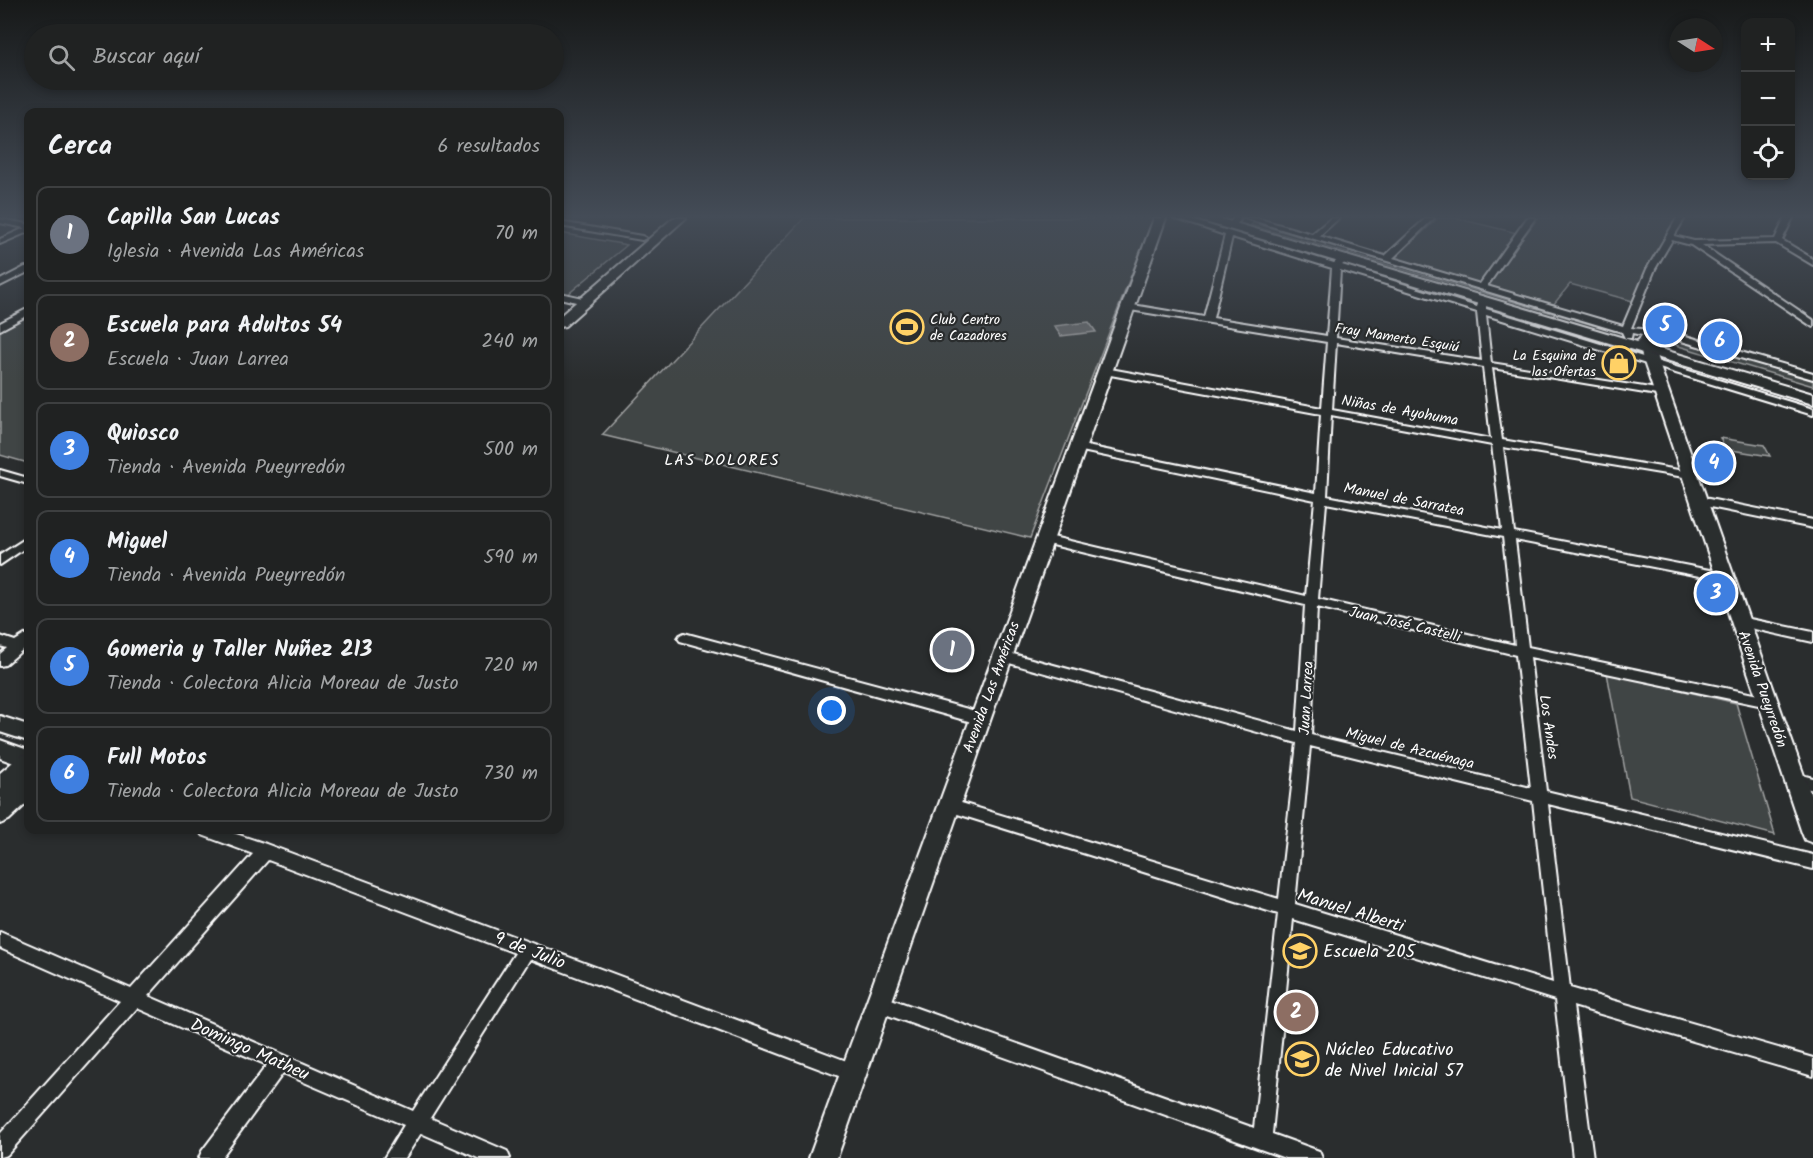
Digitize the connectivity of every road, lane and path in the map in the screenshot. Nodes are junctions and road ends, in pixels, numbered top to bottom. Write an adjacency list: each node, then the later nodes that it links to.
1 (22, 272): 13 (street)
2 (603, 272): 14 (main road)
3 (608, 272): 14 (main road)
4 (1141, 272): 16 (main road, Avenida Las Américas)
5 (1221, 272): 21 (street)
6 (1339, 272): 25 (street, Juan Larrea)
7 (1379, 272): 15 (main road)
8 (1407, 272): 24 (main road)
9 (1420, 272): 15 (street)
10 (1498, 272): 15 (street)
11 (1650, 272): 24 (street)
12 (1737, 272): 22 (street)
13 (0, 283)
14 (572, 299): 19 (main road)
15 (1482, 299): 24 (main road); 26 (street); 27 (street, Los Andes)
16 (1128, 307): 21 (street, Fray Mamerto Esquiú); 28 (main road, Avenida Las Américas)
17 (0, 314): 20 (street)
18 (24, 314): 20 (street)
19 (564, 315)
20 (18, 318): 23 (street)
21 (1208, 320): 25 (street, Fray Mamerto Esquiú)
22 (1813, 324)
23 (0, 327)
24 (1627, 336): 26 (main road)
25 (1330, 341): 27 (street, Fray Mamerto Esquiú); 33 (street, Juan Larrea)
26 (1648, 346): 29 (street); 30 (main road); 31 (main road, Avenida Pueyrredón); 32 (main road); 34 (street)
27 (1487, 365): 31 (street, Fray Mamerto Esquiú); 35 (street, Los Andes)
28 (1105, 371): 33 (street, Niñas de Ayohuma); 36 (main road, Avenida Las Américas)
29 (1813, 376)
30 (1813, 389)
31 (1663, 393): 38 (main road, Avenida Pueyrredón)
32 (1813, 399)
33 (1326, 412): 35 (street, Niñas de Ayohuma); 40 (street, Juan Larrea)
34 (1813, 412)
35 (1498, 443): 38 (street, Niñas de Ayohuma); 43 (street, Los Andes)
36 (1077, 447): 40 (street, Manuel de Sarratea); 44 (main road, Avenida Las Américas)
37 (0, 473): 39 (street)
38 (1690, 476): 41 (main road, Avenida Pueyrredón)
39 (24, 480)
40 (1321, 498): 43 (street, Manuel de Sarratea); 48 (street, Juan Larrea)
41 (1699, 501): 42 (street); 47 (main road, Avenida Pueyrredón)
42 (1813, 524)
43 (1508, 534): 47 (street, Manuel de Sarratea); 55 (street, Los Andes)
44 (1044, 539): 48 (street, Juan José Castelli); 56 (main road, Avenida Las Américas)
45 (24, 544): 46 (street)
46 (0, 561)
47 (1725, 577): 49 (main road, Avenida Pueyrredón)
48 (1311, 603): 55 (street, Juan José Castelli); 62 (street, Juan Larrea)
49 (1740, 622): 50 (street); 58 (main road, Avenida Pueyrredón)
50 (1813, 637)
51 (684, 638): 59 (street)
52 (24, 641): 54 (street)
53 (0, 642): 54 (street)
54 (17, 647): 57 (street)
55 (1522, 651): 58 (street, Juan José Castelli); 70 (street, Los Andes)
56 (1002, 656): 59 (main road, Avenida Las Américas); 62 (street, Miguel de Azcuénaga)
57 (0, 661)
58 (1768, 702): 66 (main road, Avenida Pueyrredón)
59 (980, 718): 71 (main road, Avenida Las Américas)
60 (0, 724): 61 (main road)
61 (24, 732)
62 (1304, 739): 70 (street, Miguel de Azcuénaga); 77 (street, Juan Larrea)
63 (0, 749): 64 (main road)
64 (24, 758)
65 (24, 767): 68 (main road)
66 (1794, 779): 67 (street); 73 (main road, Avenida Pueyrredón)
67 (1813, 784)
68 (0, 788)
69 (24, 792): 72 (main road)
70 (1542, 797): 76 (street, Miguel de Azcuénaga); 80 (street, Los Andes)
71 (948, 805): 77 (street, Manuel Alberti); 82 (main road, Avenida Las Américas)
72 (0, 813)
73 (1813, 833)
74 (218, 834): 75 (street, 9 de Julio)
75 (266, 851): 79 (street, 9 de Julio); 81 (street)
76 (1813, 862)
77 (1286, 910): 80 (street, Manuel Alberti); 87 (street, Juan Larrea)
78 (0, 940): 81 (street, Domingo Matheu)
79 (527, 949): 85 (street, 9 de Julio); 86 (street)
80 (1562, 994): 84 (street, Manuel Alberti); 94 (street, Los Andes)
81 (134, 998): 83 (street, Domingo Matheu); 88 (street)
82 (877, 1003): 85 (main road, Avenida Las Américas); 87 (street)
83 (280, 1062): 86 (street, Domingo Matheu); 89 (street)
84 (1813, 1067)
85 (852, 1072): 92 (main road, Avenida Las Américas)
86 (417, 1122): 90 (street); 91 (street, Domingo Matheu)
87 (1262, 1140): 93 (street)
88 (0, 1148)
89 (208, 1158)
90 (394, 1158)
91 (500, 1158)
92 (823, 1158)
93 (1312, 1158)
94 (1583, 1158)

